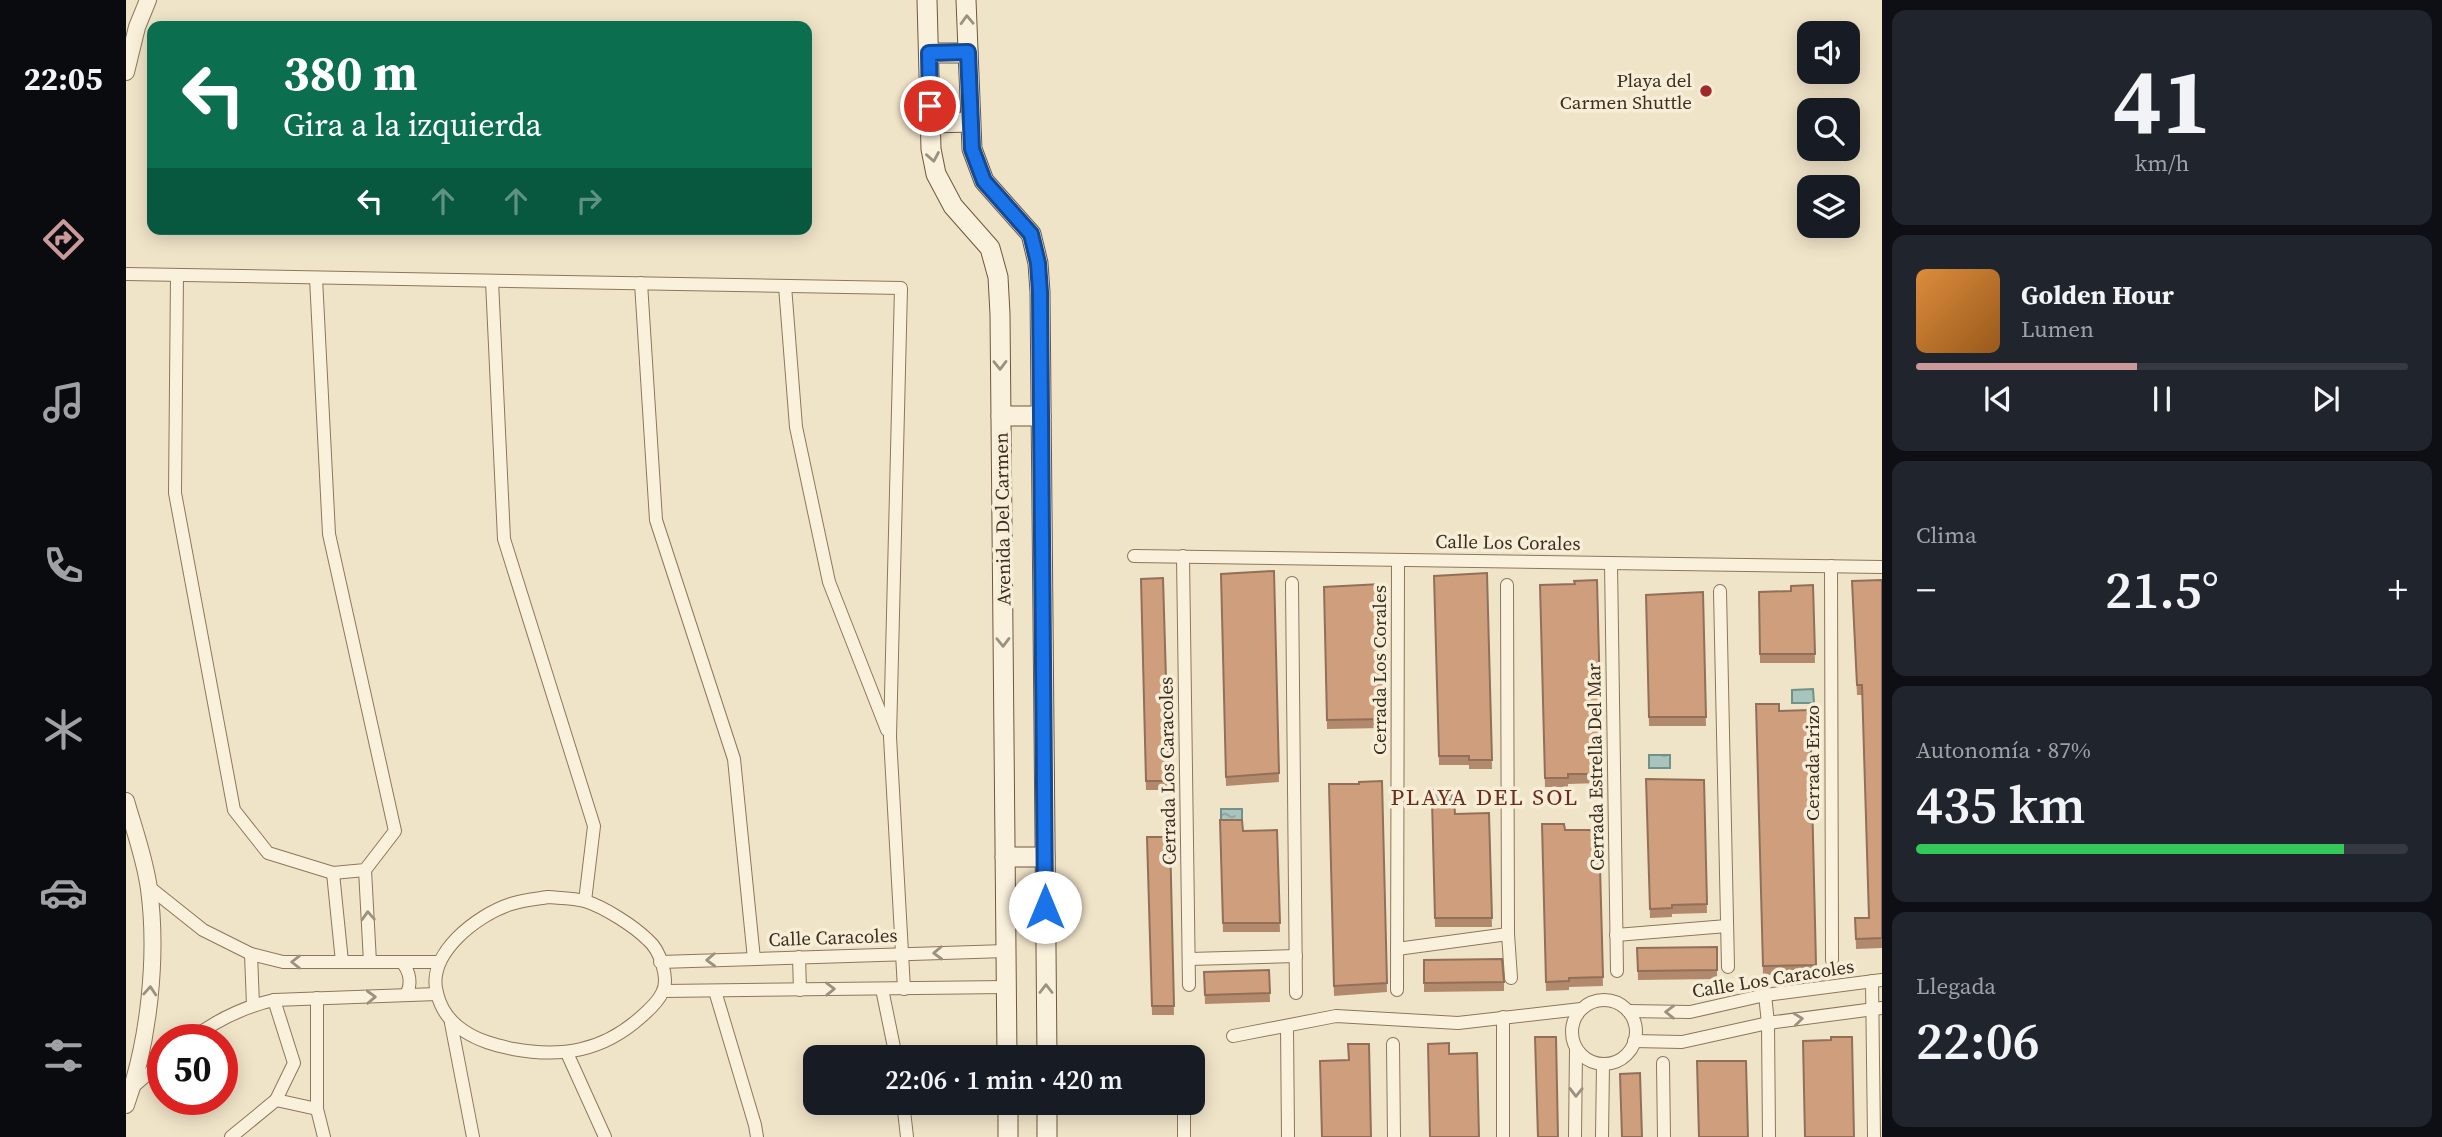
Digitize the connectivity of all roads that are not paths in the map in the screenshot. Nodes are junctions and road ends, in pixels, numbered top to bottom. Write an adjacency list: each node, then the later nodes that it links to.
1 (148, 0): 6 (street)
2 (927, 0): 5 (main road, Avenida Del Carmen)
3 (966, 0): 4 (main road, Avenida Del Carmen, one-way to 3)
4 (968, 52): 5 (main road); 7 (main road, Avenida Del Carmen)
5 (929, 53): 8 (main road, Avenida Del Carmen)
6 (126, 72)
7 (971, 122): 8 (main road); 16 (main road, Avenida Del Carmen)
8 (931, 123): 15 (main road, Avenida Del Carmen, one-way to 15)
9 (126, 274): 10 (street)
10 (177, 275): 11 (street); 31 (street)
11 (316, 278): 12 (street); 30 (street)
12 (492, 281): 13 (street); 33 (street)
13 (641, 283): 14 (street); 43 (street)
14 (785, 286): 26 (street); 26 (street)
15 (1001, 416): 16 (main road); 28 (main road, Avenida Del Carmen, one-way to 28)
16 (1041, 416): 29 (main road, Avenida Del Carmen)
17 (1134, 556): 18 (street, Calle Los Corales)
18 (1183, 556): 19 (street, Calle Los Corales); 44 (street, Cerrada Los Caracoles)
19 (1398, 560): 20 (street, Calle Los Corales); 37 (street, Cerrada Los Corales)
20 (1611, 563): 21 (street, Calle Los Corales); 36 (street, Cerrada Estrella Del Mar)
21 (1831, 566): 22 (street, Calle Los Corales); 45 (street, Cerrada Erizo)
22 (1882, 567)
23 (1292, 583): 41 (street)
24 (1507, 585): 35 (street)
25 (1720, 591): 34 (street)
26 (890, 737): 40 (street)
27 (126, 801): 32 (street)
28 (1005, 857): 29 (main road); 38 (main road, Avenida Del Carmen)
29 (1045, 857): 83 (main road, Avenida Del Carmen, one-way to 29)
30 (365, 870): 31 (street); 47 (street, one-way to 30)
31 (333, 873): 46 (street)
32 (149, 887): 39 (street); 91 (street, one-way to 32)
33 (585, 901): 49 (street); 50 (street)
34 (1727, 926): 36 (street); 51 (street)
35 (1508, 934): 37 (street); 53 (street)
36 (1616, 935): 52 (street, Cerrada Estrella Del Mar)
37 (1397, 949): 60 (street, Cerrada Los Corales)
38 (1006, 951): 40 (street, Calle Caracoles, one-way to 40); 56 (main road, Avenida Del Carmen)
39 (251, 954): 46 (street, one-way to 39); 69 (street)
40 (904, 954): 42 (street, Calle Caracoles); 58 (street)
41 (1296, 956): 44 (street); 63 (street)
42 (799, 957): 43 (street, Calle Caracoles); 59 (street)
43 (754, 959): 50 (street, Calle Caracoles, one-way to 50)
44 (1189, 959): 55 (street, Cerrada Los Caracoles)
45 (1832, 960)
46 (342, 962): 47 (street)
47 (370, 962): 48 (street)
48 (402, 962): 49 (street); 65 (street)
49 (438, 962): 64 (street)
50 (660, 962): 61 (street)
51 (1728, 967)
52 (1617, 971)
53 (1511, 978)
54 (1877, 981): 66 (street, Calle Los Caracoles); 70 (street)
55 (1189, 985)
56 (1006, 987): 58 (street); 82 (main road, Avenida Del Carmen)
57 (882, 989): 58 (street); 59 (street, one-way to 57); 81 (street)
58 (904, 989)
59 (800, 990): 62 (street)
60 (1397, 990)
61 (664, 991): 62 (street); 85 (street)
62 (715, 991): 103 (street)
63 (1296, 993)
64 (437, 994): 65 (street); 74 (street)
65 (406, 995): 67 (street, one-way to 65)
66 (1765, 995): 72 (street, Calle Los Caracoles, one-way to 72); 75 (street)
67 (317, 998): 68 (street); 87 (street)
68 (274, 1000): 69 (street); 86 (street)
69 (253, 1004): 76 (street)
70 (1877, 1008): 75 (street, one-way to 70); 115 (street)
71 (1581, 1009): 72 (street); 73 (street); 84 (street)
72 (1628, 1011): 79 (street)
73 (1503, 1017): 77 (street); 110 (street)
74 (451, 1023): 85 (street); 101 (street)
75 (1768, 1023): 79 (street); 114 (street)
76 (213, 1024)
77 (1287, 1026): 78 (street); 108 (street)
78 (1233, 1036)
79 (1634, 1041): 89 (street)
80 (1392, 1044): 109 (street)
81 (894, 1045)
82 (1007, 1045)
83 (1047, 1045)
84 (1576, 1048): 89 (street); 111 (street, one-way to 111)
85 (567, 1053): 102 (street)
86 (294, 1063): 87 (street); 92 (street)
87 (317, 1063): 94 (street)
88 (1664, 1063): 113 (street)
89 (1603, 1064): 112 (street)
90 (147, 1075): 91 (street)
91 (133, 1087): 93 (street)
92 (276, 1100): 94 (street); 99 (street)
93 (126, 1105)
94 (317, 1109): 100 (street)
95 (904, 1115): 104 (street)
96 (1008, 1115): 105 (main road)
97 (1047, 1115): 106 (main road)
98 (1184, 1115): 107 (street)
99 (230, 1137)
100 (324, 1137)
101 (473, 1137)
102 (605, 1137)
103 (757, 1137)
104 (906, 1137)
105 (1008, 1137)
106 (1047, 1137)
107 (1184, 1137)
108 (1288, 1137)
109 (1394, 1137)
110 (1503, 1137)
111 (1576, 1137)
112 (1602, 1137)
113 (1664, 1137)
114 (1769, 1137)
115 (1874, 1137)

